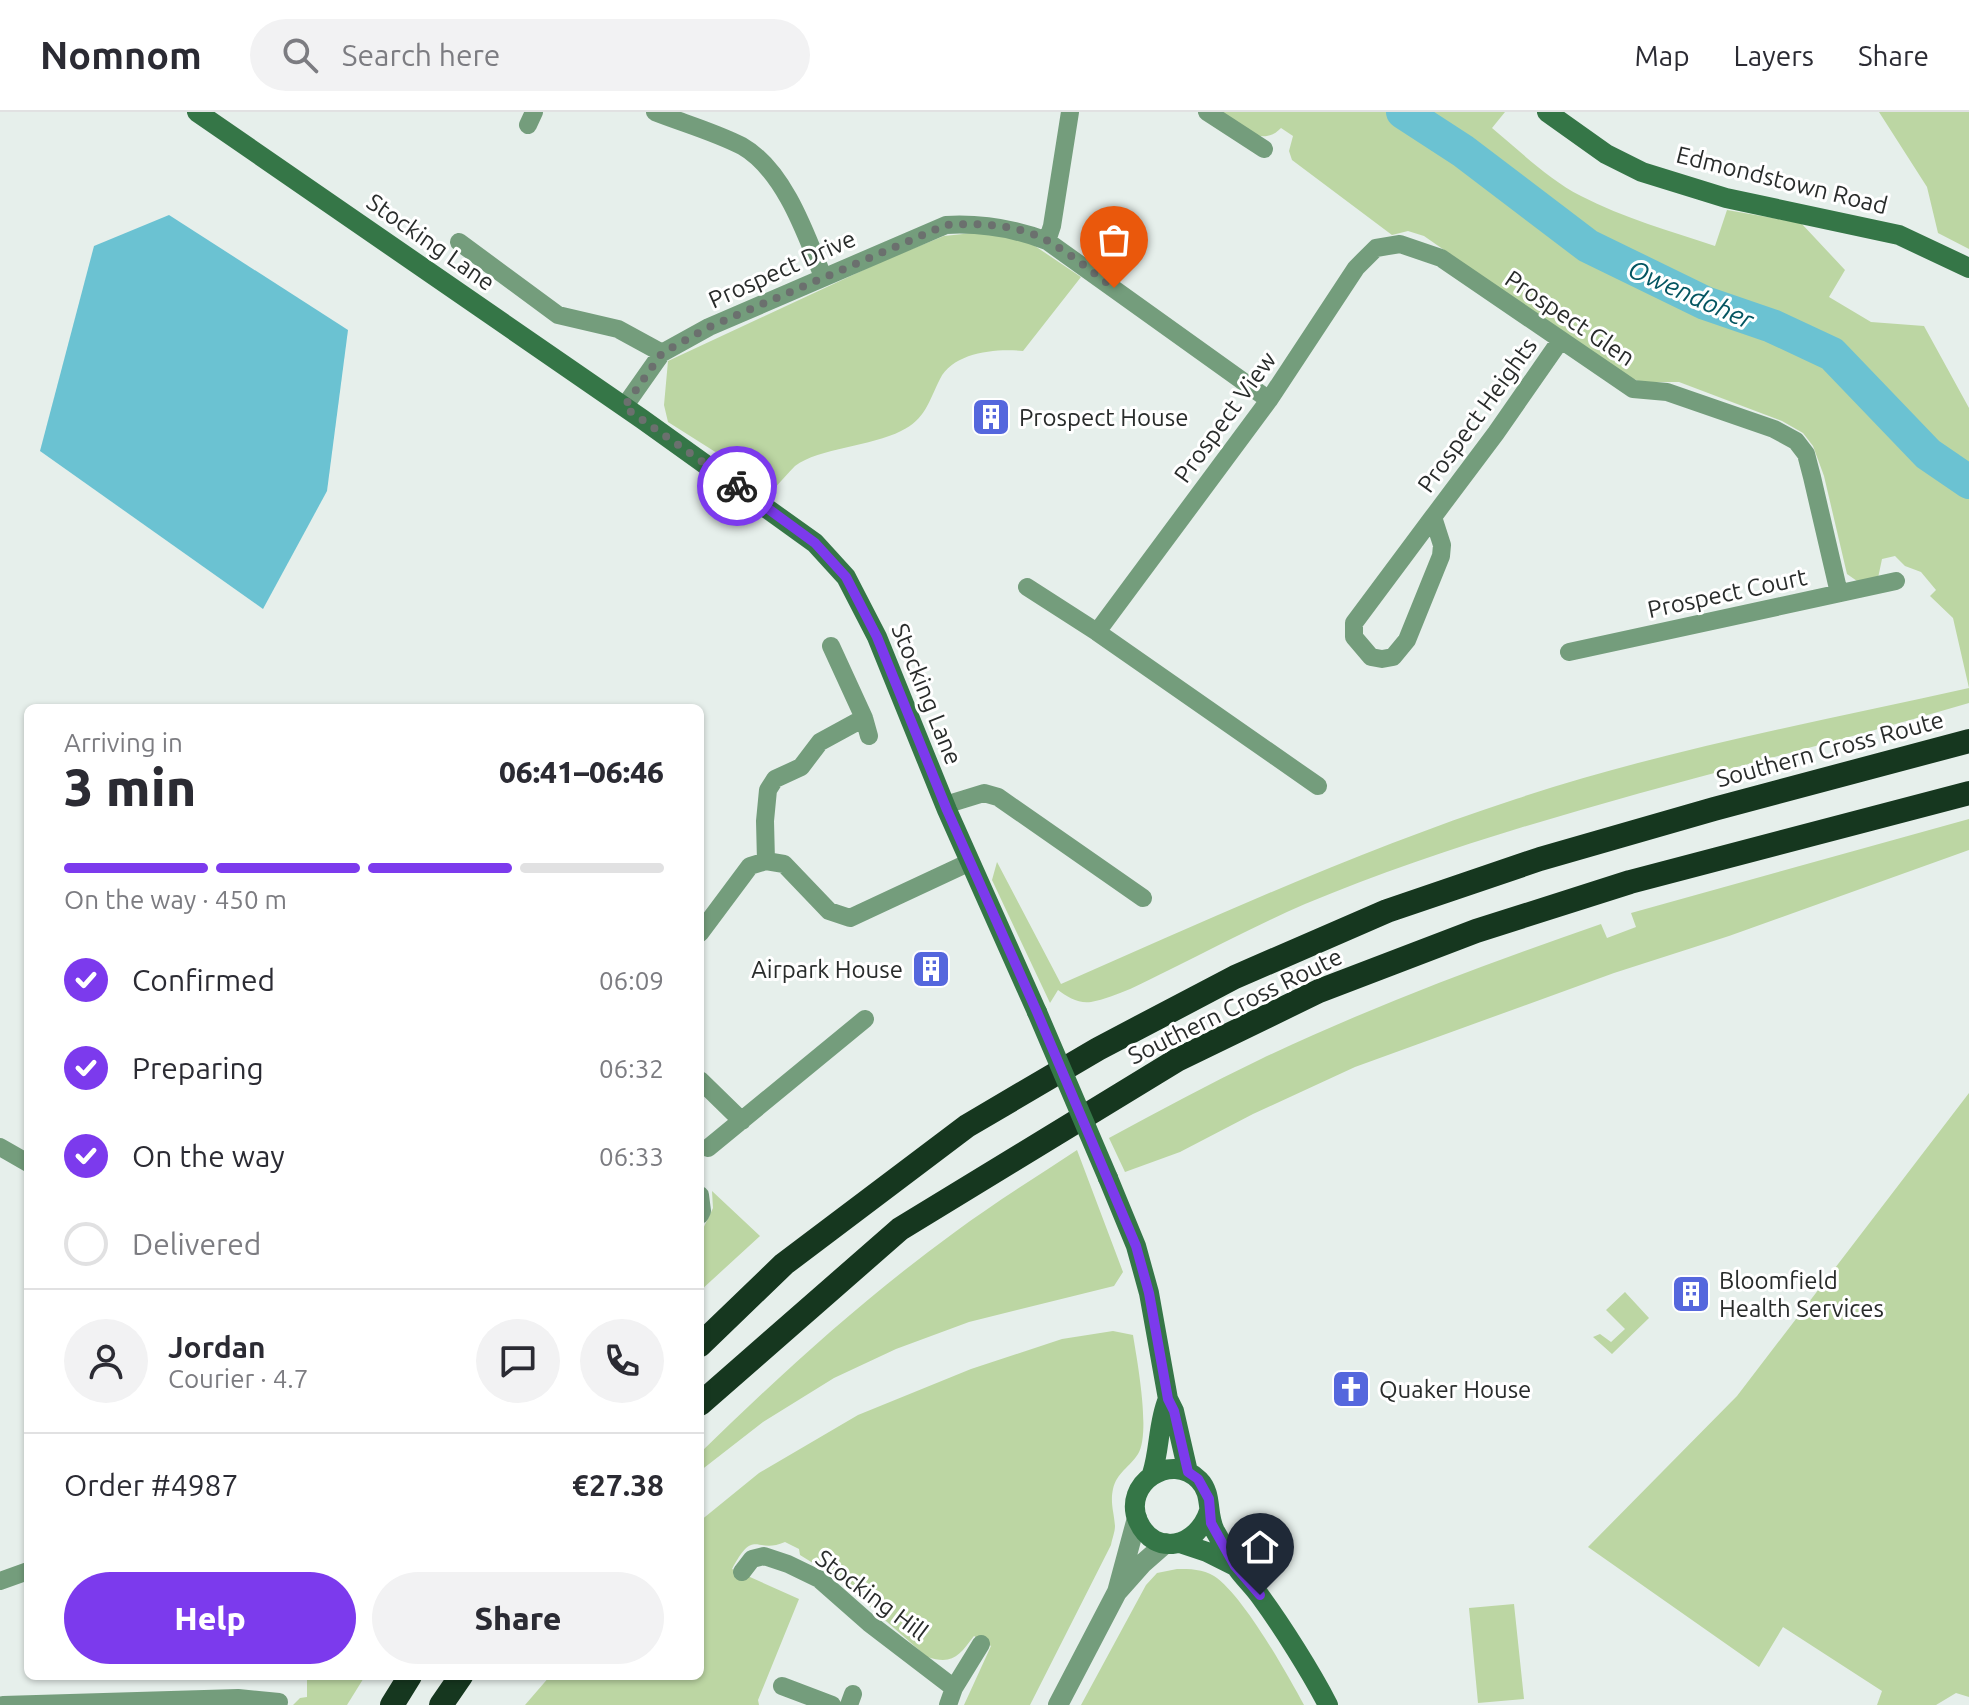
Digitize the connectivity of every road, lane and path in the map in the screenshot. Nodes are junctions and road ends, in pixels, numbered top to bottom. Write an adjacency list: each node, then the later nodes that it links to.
1 (197, 112): 15 (main road, Stocking Lane)
2 (655, 112): 11 (street)
3 (1070, 112): 7 (street)
4 (1207, 112): 6 (street)
5 (1547, 112): 10 (main road, Edmondstown Road)
6 (1264, 149)
7 (1047, 241): 11 (street, Prospect Drive); 14 (street, Prospect Drive)
8 (459, 242): 13 (street)
9 (1400, 244): 12 (street, Prospect Glen); 14 (street, Prospect View)
10 (1969, 268)
11 (823, 277): 13 (street, Prospect Drive)
12 (1560, 341): 16 (street, Prospect Heights); 19 (street, Prospect Glen)
13 (662, 353): 15 (street, Prospect Drive)
14 (1269, 400): 20 (street, Prospect View)
15 (624, 407): 28 (main road, Stocking Lane)
16 (1433, 517): 16 (street, Prospect Heights)
17 (1896, 581): 19 (street, Prospect Court)
18 (1027, 587): 20 (street)
19 (1839, 593): 22 (street, Prospect Court)
20 (1097, 632): 26 (street)
21 (831, 646): 23 (street)
22 (1569, 652)
23 (864, 718): 24 (street); 29 (street)
24 (869, 736)
25 (1969, 741): 39 (highway, Southern Cross Route)
26 (1318, 786)
27 (1969, 793): 41 (highway, Southern Cross Route)
28 (945, 805): 30 (main road, Stocking Lane); 31 (street)
29 (766, 861): 30 (street); 32 (street)
30 (970, 862): 40 (main road, Stocking Lane, bridge)
31 (1143, 898)
32 (704, 928)
33 (865, 1019): 35 (street)
34 (704, 1084): 35 (street)
35 (742, 1121): 37 (street)
36 (0, 1147): 38 (street)
37 (708, 1148)
38 (24, 1161)
39 (704, 1341)
40 (1168, 1399): 42 (main road, Stocking Lane); 43 (main road, Stocking Lane)
41 (704, 1400)
42 (1188, 1472): 43 (main road); 44 (main road, Stocking Lane)
43 (1152, 1474): 45 (main road, Stocking Lane)
44 (1209, 1511): 46 (main road); 47 (main road, Stocking Lane)
45 (1137, 1518): 46 (main road, Stocking Lane); 51 (street)
46 (1173, 1543): 47 (main road, Stocking Lane); 51 (street)
47 (1235, 1566): 65 (main road, Stocking Lane)
48 (24, 1572): 50 (street)
49 (742, 1572): 56 (street, Stocking Hill)
50 (0, 1581)
51 (1117, 1592): 64 (street)
52 (981, 1644): 56 (street)
53 (408, 1680): 61 (highway)
54 (458, 1680): 62 (highway)
55 (782, 1686): 57 (street)
56 (951, 1697)
57 (800, 1699): 63 (street)
58 (200, 1702): 59 (street); 60 (street)
59 (279, 1702)
60 (3, 1705)
61 (392, 1705)
62 (441, 1705)
63 (832, 1705)
64 (1058, 1705)
65 (1328, 1705)

